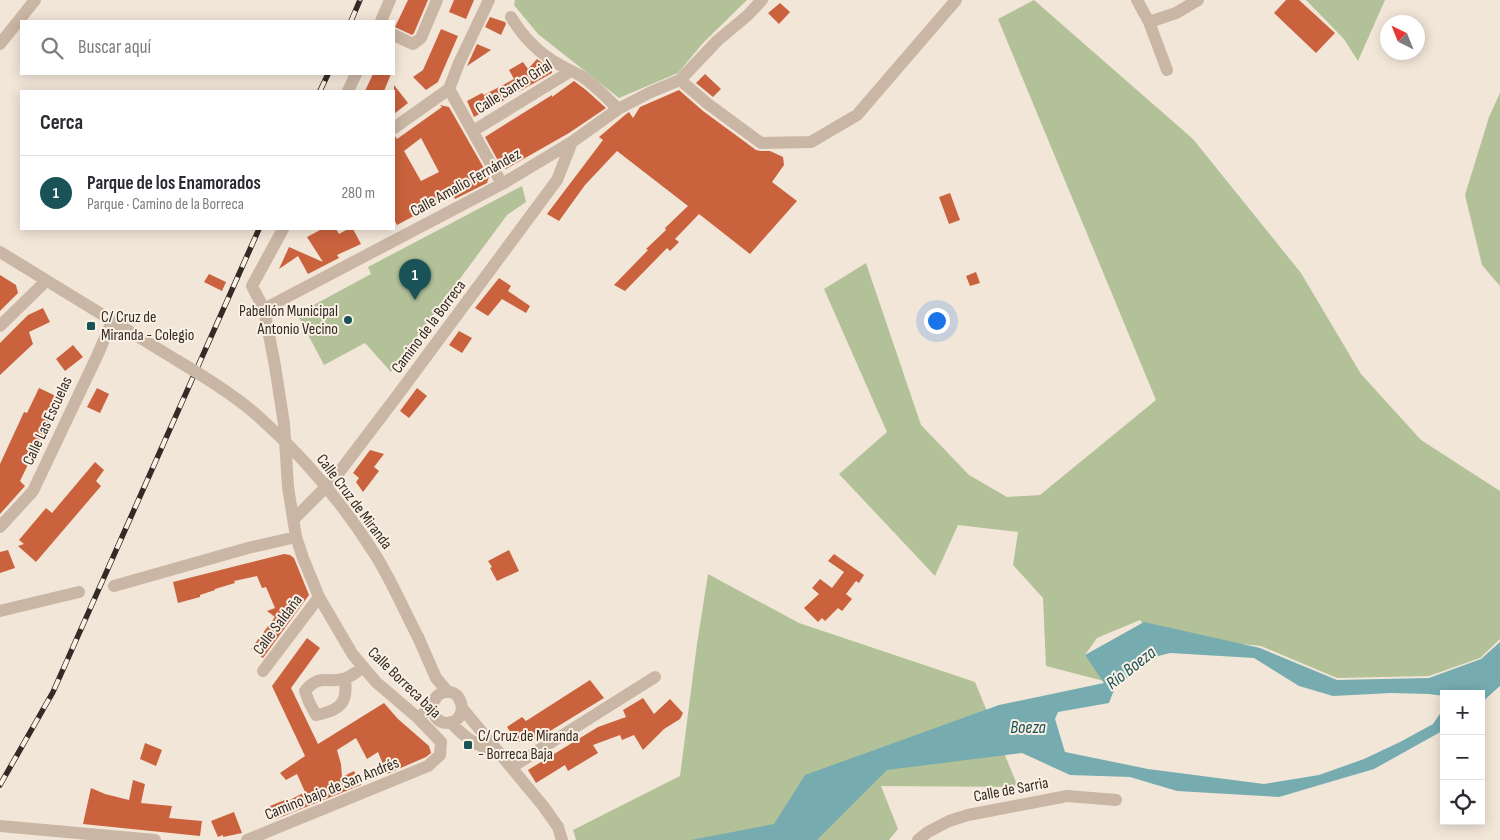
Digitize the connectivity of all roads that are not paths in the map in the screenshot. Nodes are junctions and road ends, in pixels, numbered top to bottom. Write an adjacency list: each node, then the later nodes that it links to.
1 (36, 0): 13 (street)
2 (390, 0): 10 (street)
3 (437, 0): 12 (street)
4 (489, 0): 18 (street)
5 (762, 0): 17 (street)
6 (956, 0): 17 (street)
7 (1138, 0): 11 (street)
8 (1198, 0): 11 (street)
9 (511, 17): 15 (street)
10 (381, 20)
11 (1149, 22): 14 (street)
12 (395, 35)
13 (0, 44)
14 (1167, 70)
15 (571, 71): 20 (street, Calle Santo Grial); 22 (street, Calle Santo Grial)
16 (356, 75): 19 (street)
17 (680, 80): 20 (street, Calle Amalio Fernández)
18 (449, 89): 21 (street); 22 (street)
19 (348, 90)
20 (618, 109): 23 (street, Calle Amalio Fernández)
21 (395, 127)
22 (474, 131): 24 (street)
23 (572, 142): 24 (street, Calle Amalio Fernández); 31 (street, Camino de la Borreca)
24 (502, 184): 28 (street, Calle Amalio Fernández)
25 (282, 230): 28 (street, Calle Borreca baja)
26 (0, 252): 27 (street, Calle Cruz de Miranda)
27 (46, 281): 29 (street, Calle Cruz de Miranda); 30 (street)
28 (264, 310): 31 (street, Calle Borreca baja)
29 (112, 321): 32 (street, Calle Las Escuelas); 42 (street, Calle Cruz de Miranda, bridge)
30 (0, 326)
31 (294, 519): 33 (street, Calle Borreca baja)
32 (0, 527)
33 (296, 537): 34 (street); 36 (street, Calle Borreca baja)
34 (114, 586)
35 (79, 592): 37 (street)
36 (319, 598): 38 (street, Calle Borreca baja); 39 (street, Calle Saldaña)
37 (0, 611)
38 (364, 667): 41 (street); 46 (street, Calle Borreca baja)
39 (263, 671)
40 (655, 677): 52 (street)
41 (346, 678)
42 (436, 678): 43 (street, Calle Cruz de Miranda); 44 (street, Calle Cruz de Miranda)
43 (448, 692): 44 (street); 45 (street)
44 (434, 701): 46 (street); 47 (street)
45 (462, 708): 47 (street); 49 (street)
46 (418, 718): 48 (street, Calle Borreca baja)
47 (451, 722): 48 (street); 49 (street); 50 (street)
48 (435, 736): 51 (street, Calle Borreca baja)
49 (490, 742): 50 (street)
50 (501, 754): 52 (street)
51 (428, 766): 56 (street, Camino bajo de San Andrés)
52 (512, 767): 57 (street)
53 (1116, 800): 58 (street, Calle de Sarria)
54 (0, 827): 55 (street)
55 (155, 840)
56 (247, 840)
57 (562, 840)
58 (918, 840)

